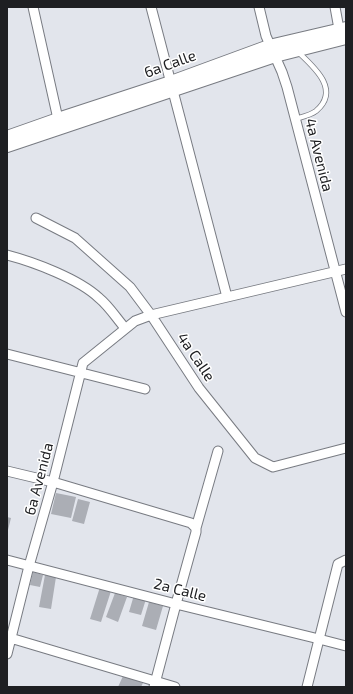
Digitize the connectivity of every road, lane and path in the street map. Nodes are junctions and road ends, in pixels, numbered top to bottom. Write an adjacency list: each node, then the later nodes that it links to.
1 (33, 7): 9 (street)
2 (151, 7): 8 (street)
3 (259, 7): 7 (street, 4a Avenida)
4 (335, 7): 5 (street)
5 (344, 32): 6 (main road, 6a Calle); 7 (main road, 6a Calle)
6 (297, 50): 7 (main road, 6a Calle); 10 (lane)
7 (272, 51): 8 (main road, 6a Calle); 10 (street, 4a Avenida)
8 (172, 86): 9 (main road, 6a Calle); 12 (main road, 6a Calle); 17 (street)
9 (58, 118): 11 (main road, 6a Calle)
10 (295, 119): 16 (street, 4a Avenida)
11 (7, 137)
12 (7, 146)
13 (36, 218): 19 (street, 4a Calle)
14 (7, 255): 20 (street)
15 (346, 269): 16 (street, 6a Avenida)
16 (335, 272): 17 (street, 6a Avenida); 18 (street, 4a Avenida)
17 (227, 297): 19 (street, 6a Avenida)
18 (346, 312)
19 (151, 315): 20 (street, 6a Avenida); 24 (street, 4a Calle)
20 (125, 328): 22 (street, 6a Avenida)
21 (7, 354): 22 (street)
22 (81, 373): 23 (street); 27 (street, 6a Avenida)
23 (145, 389)
24 (346, 448)
25 (218, 451): 28 (street)
26 (7, 471): 27 (street)
27 (53, 482): 28 (street); 31 (street, 6a Avenida)
28 (196, 528): 32 (street)
29 (7, 560): 31 (street, 2a Calle)
30 (344, 561): 34 (street)
31 (29, 566): 32 (street, 2a Calle); 33 (street, 6a Avenida)
32 (176, 604): 34 (street, 2a Calle); 37 (street)
33 (9, 638): 36 (street, 6a Avenida); 37 (street)
34 (319, 638): 35 (street, 2a Calle); 39 (street)
35 (346, 646)
36 (7, 654)
37 (155, 684): 38 (street)
38 (174, 687)
39 (307, 687)

